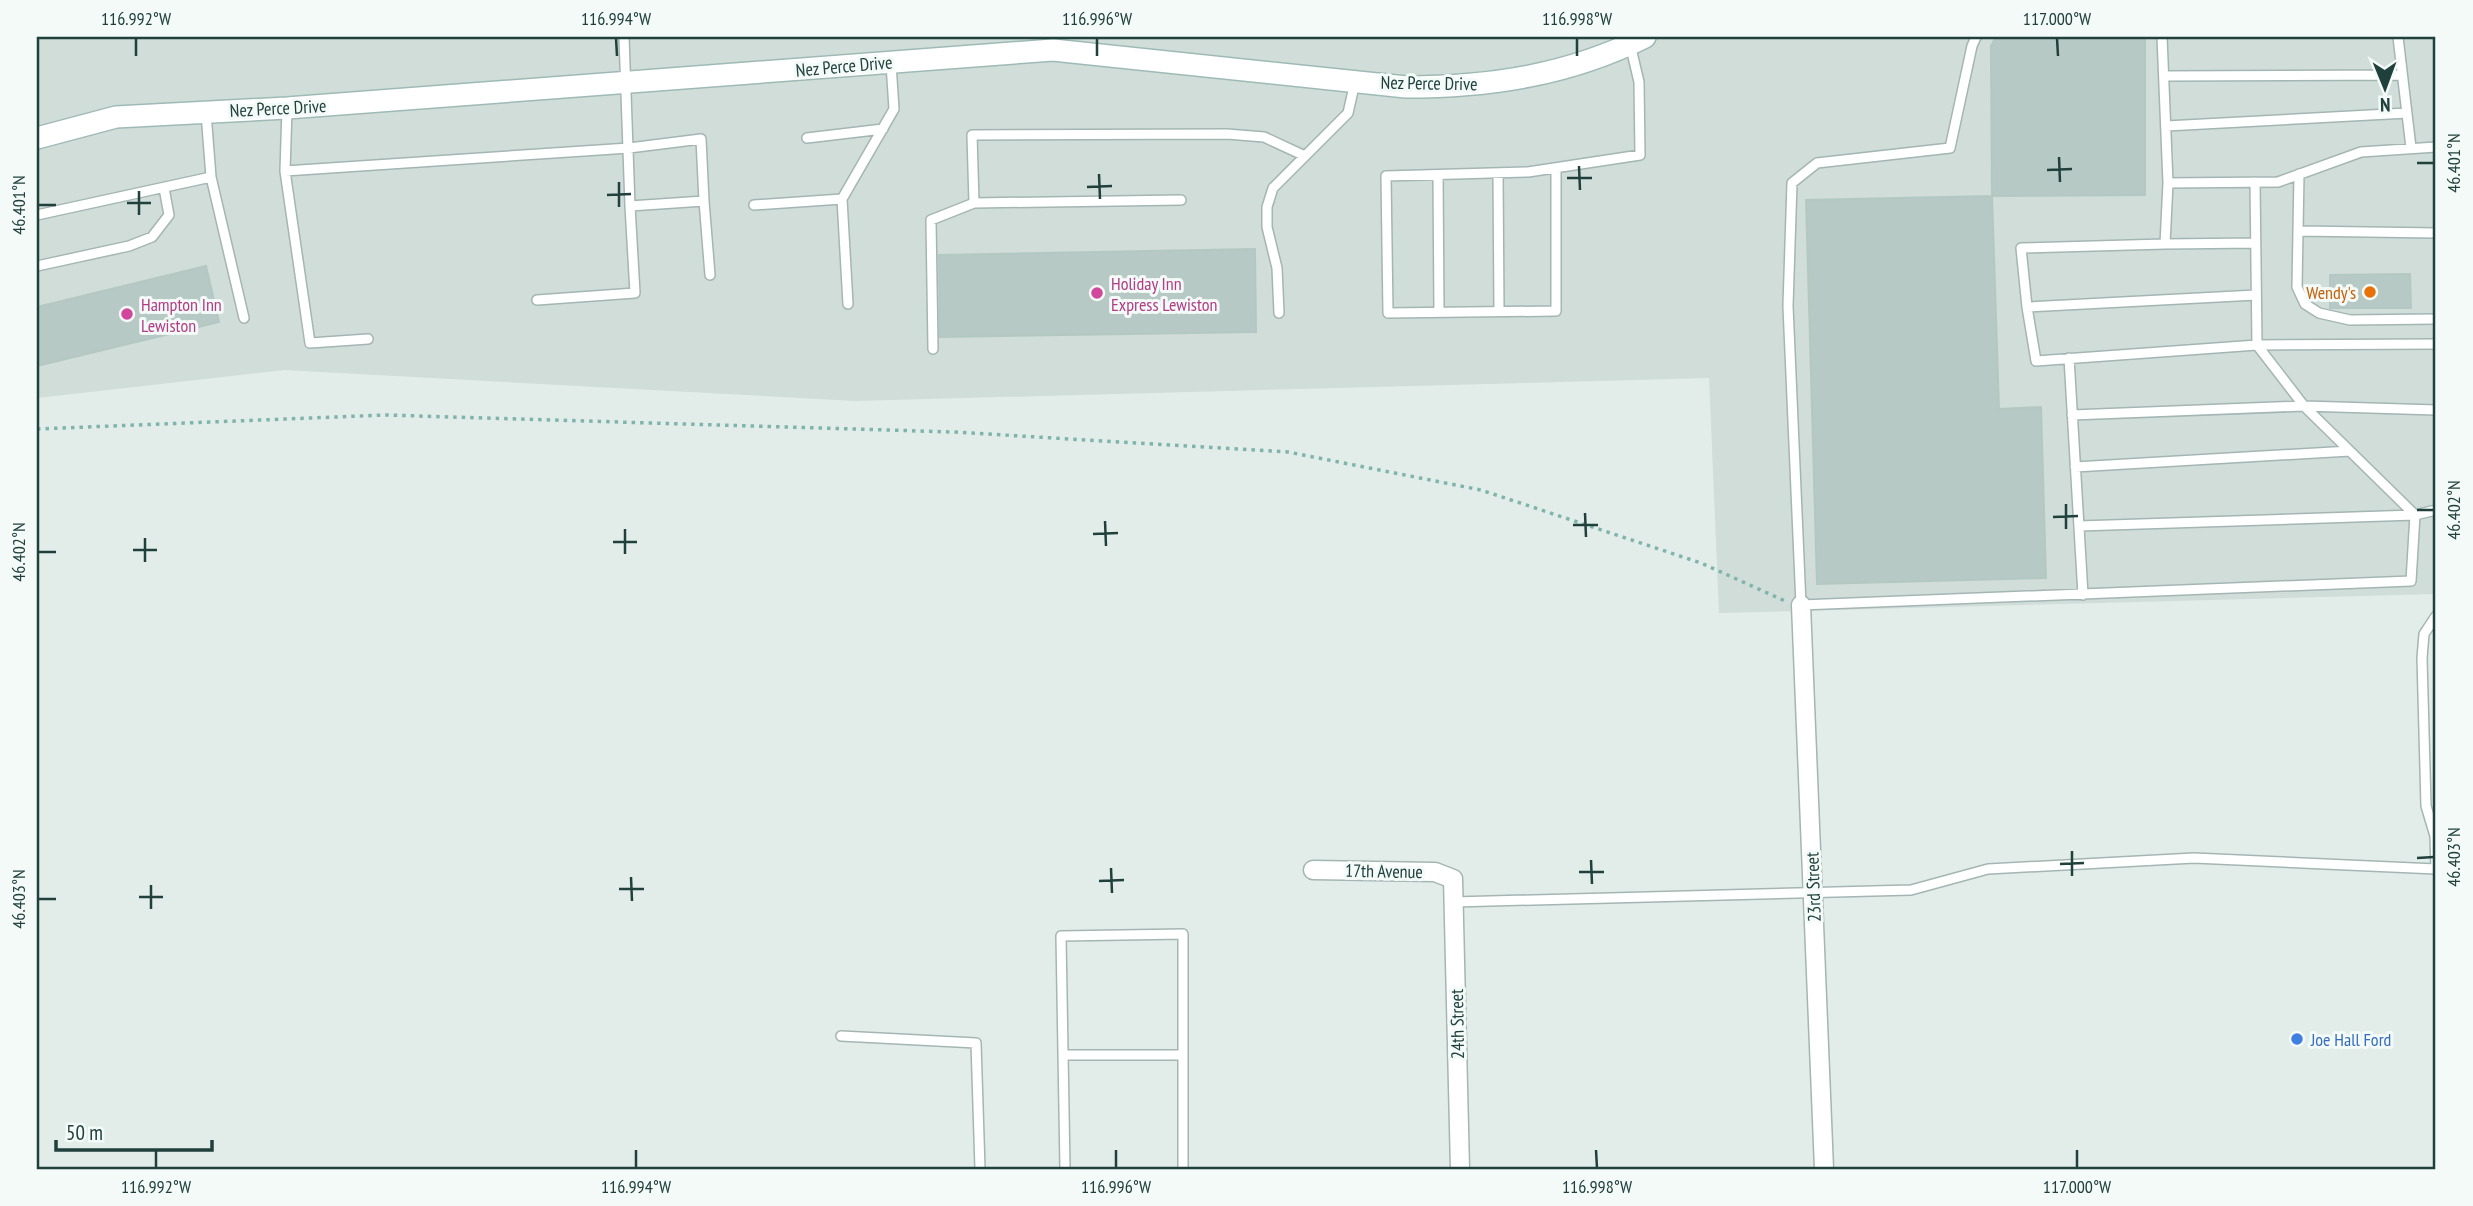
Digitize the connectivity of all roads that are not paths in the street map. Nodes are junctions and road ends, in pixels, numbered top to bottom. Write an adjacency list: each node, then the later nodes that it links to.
1 (624, 37): 11 (lane)
2 (1976, 37): 68 (lane)
3 (2162, 37): 9 (lane)
4 (2398, 37): 8 (lane)
5 (1637, 41): 10 (street, Nez Perce Drive); 23 (lane)
6 (1052, 43): 7 (street, Nez Perce Drive); 10 (street, Nez Perce Drive)
7 (891, 62): 11 (street, Nez Perce Drive); 16 (lane)
8 (2402, 75): 9 (lane); 14 (lane)
9 (2164, 76): 15 (lane)
10 (1355, 80): 22 (lane)
11 (627, 83): 12 (street, Nez Perce Drive); 20 (lane)
12 (287, 108): 13 (street, Nez Perce Drive); 24 (lane)
13 (206, 111): 17 (street, Nez Perce Drive); 28 (lane)
14 (2407, 113): 15 (lane); 21 (lane)
15 (2166, 126): 30 (lane)
16 (883, 129): 18 (lane); 32 (lane)
17 (37, 138)
18 (807, 138)
19 (2436, 147): 21 (lane)
20 (629, 148): 24 (lane); 34 (lane); 37 (lane)
21 (2411, 148): 26 (lane)
22 (1305, 156): 35 (lane); 51 (lane)
23 (1556, 168): 25 (lane); 49 (lane)
24 (285, 171): 54 (lane)
25 (1498, 173): 27 (lane); 49 (lane)
26 (2300, 174): 29 (lane); 39 (lane)
27 (1438, 175): 50 (lane); 50 (lane)
28 (211, 177): 31 (lane); 52 (lane)
29 (2255, 182): 30 (lane); 41 (lane)
30 (2168, 183): 42 (lane)
31 (164, 188): 38 (lane); 43 (lane)
32 (842, 199): 36 (lane); 47 (lane)
33 (1181, 200): 35 (lane)
34 (704, 201): 37 (lane); 44 (lane)
35 (974, 203): 57 (lane)
36 (754, 205)
37 (630, 206): 46 (lane)
38 (37, 215)
39 (2299, 231): 40 (lane); 53 (lane)
40 (2436, 233)
41 (2256, 243): 42 (lane); 45 (lane)
42 (2165, 244): 48 (lane)
43 (37, 266)
44 (710, 275)
45 (2256, 295): 48 (lane); 56 (lane)
46 (537, 300)
47 (848, 304)
48 (2026, 307): 58 (lane)
49 (1499, 311): 50 (lane)
50 (1439, 312)
51 (1279, 313)
52 (244, 318)
53 (2436, 319)
54 (368, 339)
55 (2436, 344): 56 (lane)
56 (2257, 345): 58 (lane); 59 (lane)
57 (933, 349)
58 (2069, 358): 61 (lane)
59 (2304, 406): 60 (lane); 61 (lane); 62 (lane)
60 (2436, 410)
61 (2072, 415): 63 (lane)
62 (2350, 451): 63 (lane); 65 (lane)
63 (2076, 467): 66 (lane)
64 (2436, 510): 65 (lane)
65 (2415, 515): 66 (lane); 67 (lane)
66 (2079, 526): 67 (lane)
67 (2083, 595): 68 (lane)
68 (1801, 604): 74 (street, 23rd Street)
69 (2436, 616): 70 (lane)
70 (2435, 836): 71 (lane)
71 (2436, 869): 74 (lane)
72 (1314, 870): 73 (street, 17th Avenue)
73 (1453, 879): 75 (street, 24th Street)
74 (1813, 893): 75 (lane); 83 (street, 23rd Street)
75 (1454, 902): 82 (street, 24th Street)
76 (841, 1037): 79 (lane)
77 (1063, 1055): 78 (lane); 78 (lane); 80 (lane)
78 (1183, 1055): 81 (lane)
79 (980, 1169)
80 (1065, 1169)
81 (1183, 1169)
82 (1460, 1169)
83 (1824, 1169)

